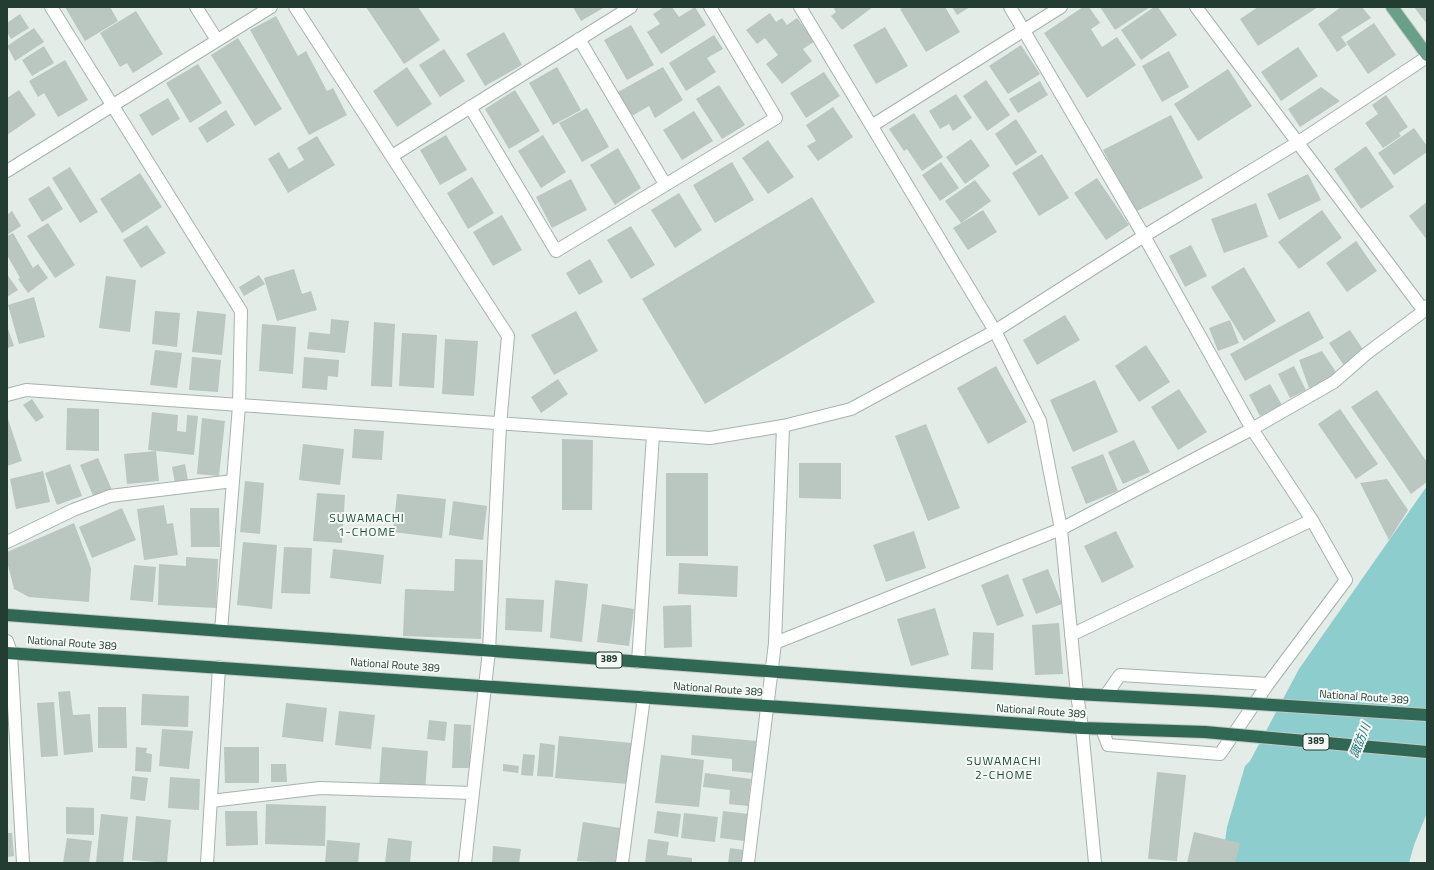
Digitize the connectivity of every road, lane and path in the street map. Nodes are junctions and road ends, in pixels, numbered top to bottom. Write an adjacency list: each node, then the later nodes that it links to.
1 (51, 7): 16 (street)
2 (196, 7): 14 (street)
3 (271, 7): 14 (street)
4 (295, 7): 20 (street)
5 (630, 7): 13 (street)
6 (710, 7): 22 (street)
7 (800, 7): 18 (street)
8 (1010, 7): 12 (street)
9 (1061, 7): 12 (street)
10 (1196, 7): 19 (street)
11 (1392, 7): 15 (main road)
12 (1024, 30): 18 (street); 23 (street)
13 (579, 39): 17 (street); 22 (street)
14 (217, 40): 16 (street)
15 (1427, 56): 19 (street)
16 (113, 104): 21 (street); 27 (street)
17 (470, 107): 20 (street); 22 (street)
18 (873, 125): 25 (street)
19 (1297, 143): 23 (street); 24 (street)
20 (392, 156): 28 (street)
21 (7, 171)
22 (665, 184)
23 (1144, 236): 25 (street); 30 (street)
24 (1425, 308): 30 (street)
25 (995, 331): 29 (street); 34 (street)
26 (7, 395): 27 (street)
27 (239, 406): 28 (street); 32 (street)
28 (500, 425): 31 (street); 41 (street)
29 (783, 426): 31 (street); 40 (street)
30 (1252, 429): 33 (street); 34 (street)
31 (653, 435): 43 (street)
32 (233, 481): 35 (street); 37 (street)
33 (1312, 520): 38 (street); 46 (street)
34 (1060, 528): 38 (street); 40 (street)
35 (7, 542)
36 (7, 615): 37 (highway, National Route 389 / 389)
37 (221, 631): 41 (highway, National Route 389 / 389)
38 (1071, 636): 48 (street)
39 (7, 641): 42 (street)
40 (775, 643): 45 (street)
41 (489, 651): 43 (highway, National Route 389 / 389); 47 (street)
42 (9, 653): 44 (highway, National Route 389 / 389); 58 (street)
43 (638, 662): 45 (highway, National Route 389 / 389)
44 (219, 667): 47 (highway, National Route 389 / 389); 57 (street)
45 (772, 672): 48 (highway, National Route 389 / 389); 51 (street)
46 (1268, 684): 49 (street); 54 (street)
47 (485, 686): 50 (highway, National Route 389 / 389); 56 (street)
48 (1077, 694): 49 (highway, National Route 389 / 389); 53 (street)
49 (1106, 696): 52 (highway, National Route 389 / 389, bridge)
50 (644, 697): 51 (highway, National Route 389 / 389); 61 (street)
51 (768, 706): 53 (highway, National Route 389 / 389); 62 (street)
52 (1427, 715)
53 (1082, 728): 54 (highway, National Route 389 / 389); 63 (street)
54 (1102, 729): 55 (highway, National Route 389 / 389, bridge)
55 (1427, 752)
56 (473, 793): 57 (street); 60 (street)
57 (211, 801): 59 (street)
58 (23, 863)
59 (207, 863)
60 (464, 863)
61 (622, 863)
62 (748, 863)
63 (1094, 863)

